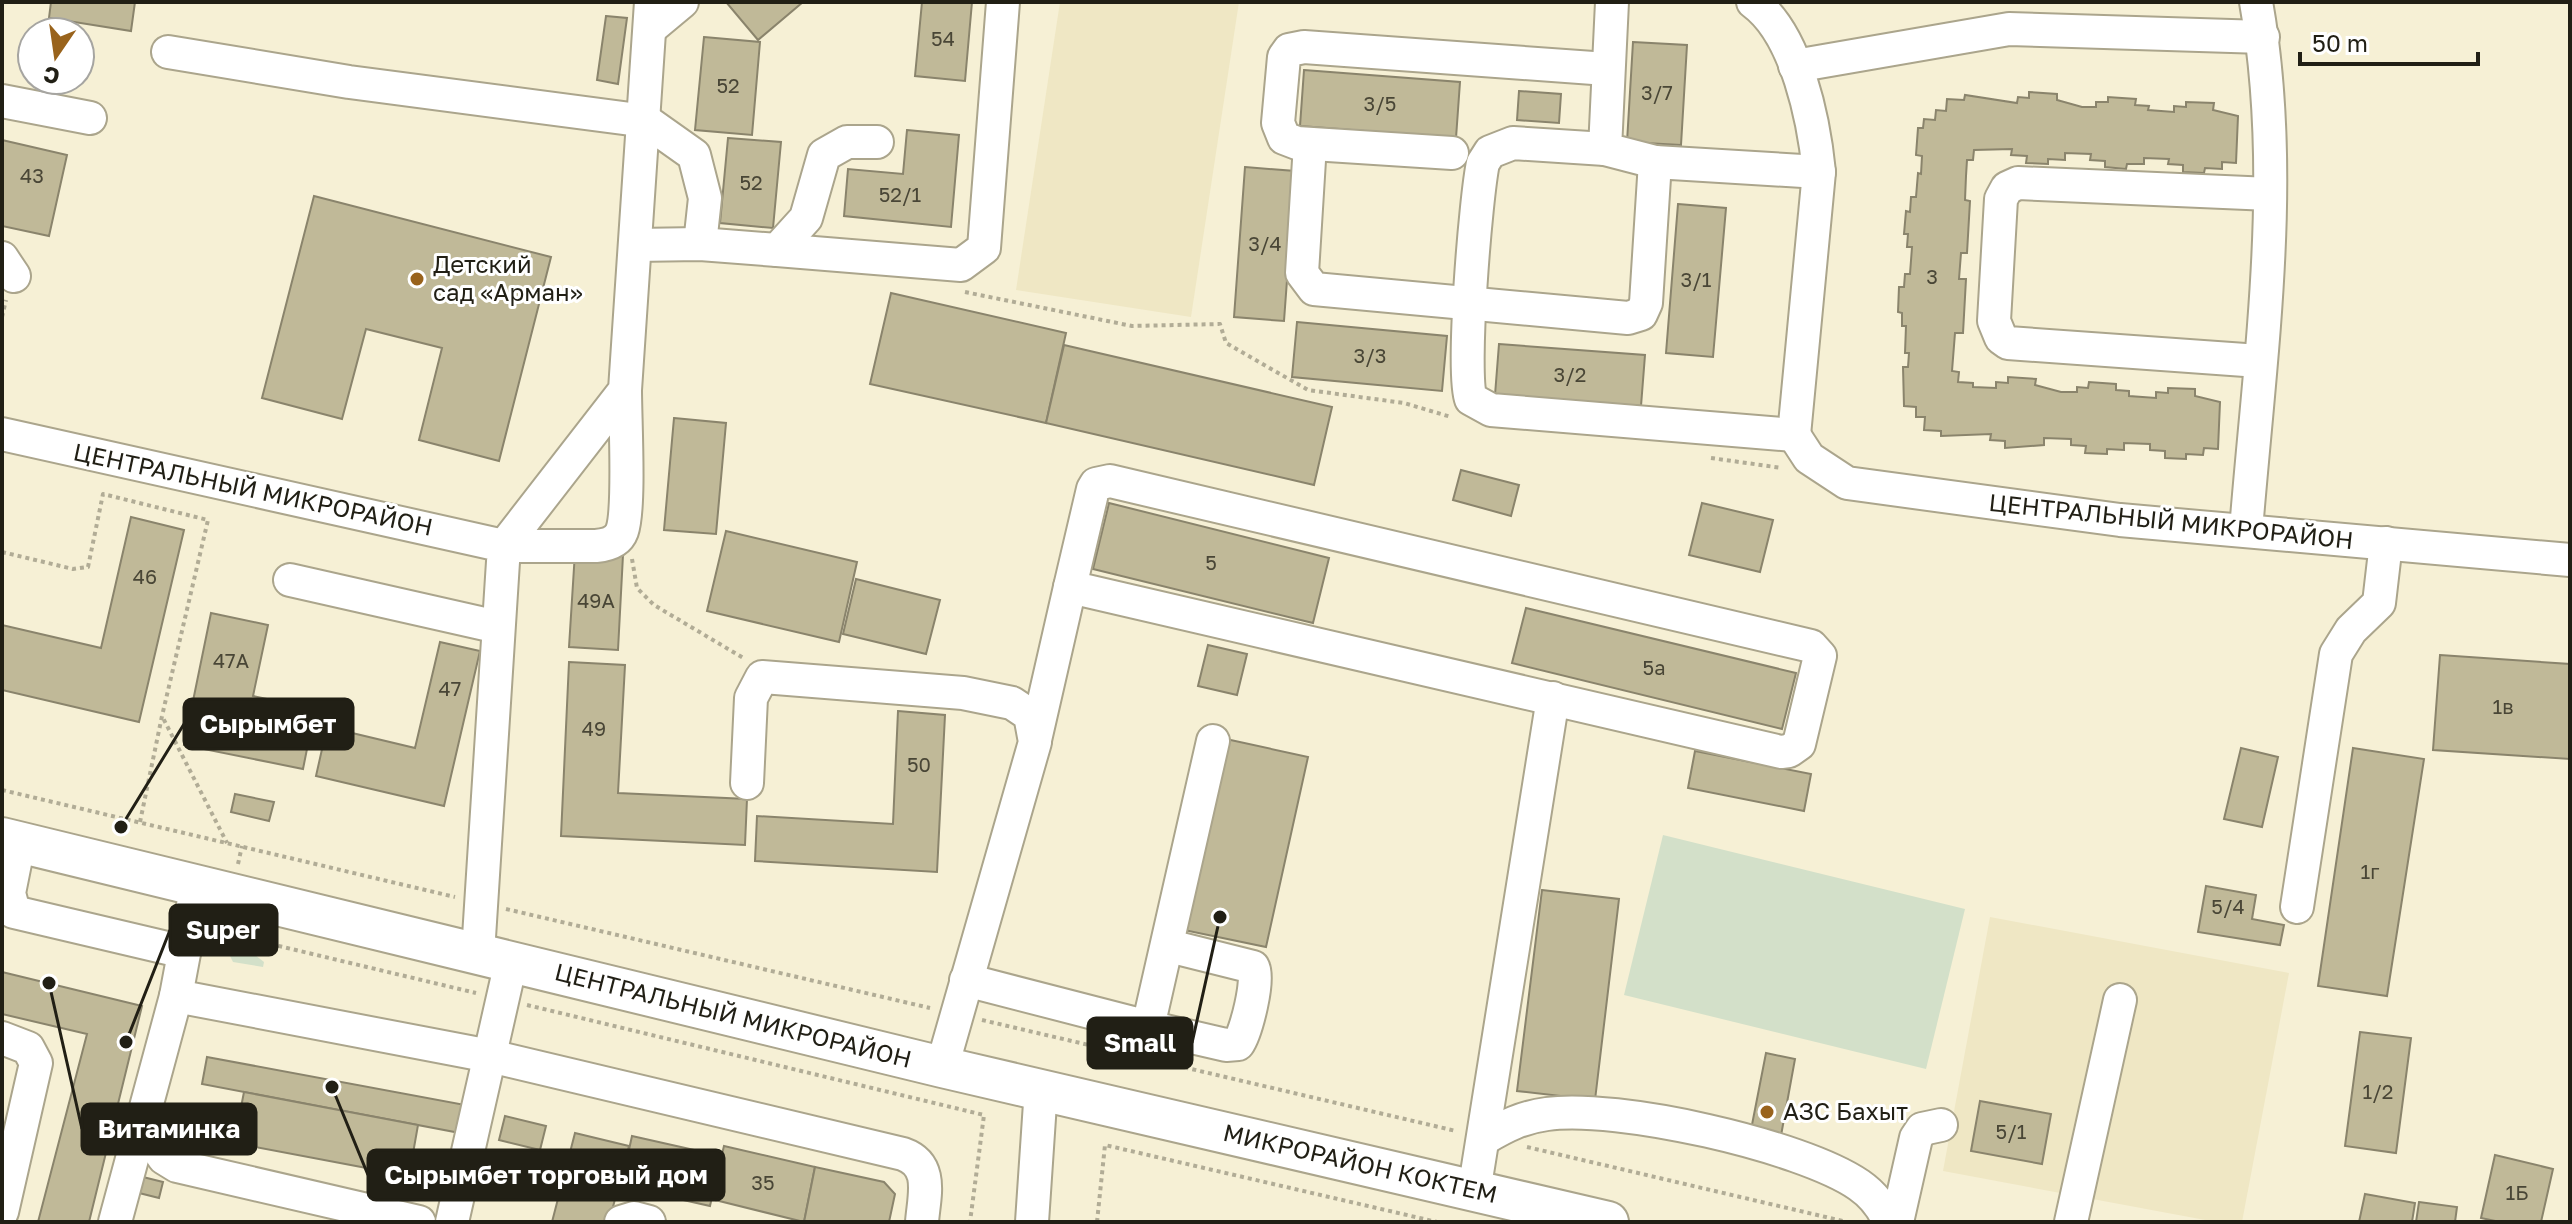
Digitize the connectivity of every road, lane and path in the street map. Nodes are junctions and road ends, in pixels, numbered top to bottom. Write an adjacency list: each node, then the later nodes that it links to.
1 (682, 2): 6 (street)
2 (1003, 2): 23 (street)
3 (1612, 2): 10 (street)
4 (2256, 2): 7 (street)
5 (1766, 5): 9 (street)
6 (651, 15): 13 (street)
7 (2263, 37): 9 (street); 20 (street)
8 (168, 52): 13 (street)
9 (1795, 66): 19 (street)
10 (1607, 69): 15 (street); 16 (street)
11 (2, 101): 12 (street)
12 (90, 118)
13 (646, 121): 21 (street); 22 (street)
14 (877, 142): 23 (street)
15 (1310, 144): 17 (street); 25 (street)
16 (1605, 149): 18 (street); 25 (street)
17 (1452, 153)
18 (1655, 162): 19 (street); 25 (street)
19 (1819, 172): 30 (street)
20 (2270, 194): 26 (street); 26 (street)
21 (700, 244): 22 (street); 23 (street)
22 (635, 245): 27 (street)
23 (777, 250)
24 (958, 290): 28 (path)
25 (1471, 306): 30 (street)
26 (2259, 361): 33 (street)
27 (625, 390): 34 (street); 36 (street)
28 (1461, 420)
29 (2, 434): 36 (street, ЦЕНТРАЛЬНЫЙ МИКРОРАЙОН)
30 (1794, 435): 32 (street, ЦЕНТРАЛЬНЫЙ МИКРОРАЙОН)
31 (1710, 458): 32 (path)
32 (1828, 474): 33 (street, ЦЕНТРАЛЬНЫЙ МИКРОРАЙОН)
33 (2246, 530): 35 (street, ЦЕНТРАЛЬНЫЙ МИКРОРАЙОН)
34 (622, 531): 36 (street, ЦЕНТРАЛЬНЫЙ МИКРОРАЙОН); 42 (path)
35 (2386, 543): 38 (street, ЦЕНТРАЛЬНЫЙ МИКРОРАЙОН); 52 (street)
36 (504, 546): 41 (street)
37 (2, 552): 44 (path)
38 (2570, 560)
39 (290, 580): 41 (street)
40 (1070, 587): 43 (street); 43 (street); 46 (street)
41 (498, 627): 55 (street)
42 (771, 675): 46 (street); 47 (street)
43 (1553, 698): 68 (street)
44 (162, 716): 48 (path); 50 (path)
45 (1213, 741): 53 (street)
46 (1035, 742): 56 (street)
47 (747, 783)
48 (140, 822)
49 (11, 840): 51 (main road, ЦЕНТРАЛЬНЫЙ МИКРОРАЙОН); 54 (street)
50 (227, 843)
51 (197, 884): 54 (street); 55 (main road, ЦЕНТРАЛЬНЫЙ МИКРОРАЙОН)
52 (2297, 907)
53 (1169, 946): 60 (street); 60 (street)
54 (184, 952): 57 (street)
55 (494, 957): 62 (street); 63 (main road, ЦЕНТРАЛЬНЫЙ МИКРОРАЙОН)
56 (966, 980): 60 (street); 63 (street)
57 (176, 996): 62 (street); 66 (street)
58 (2120, 1000): 86 (street)
59 (999, 1024): 68 (path)
60 (1148, 1027)
61 (2, 1038): 70 (street)
62 (490, 1056): 74 (street); 77 (street)
63 (942, 1067): 65 (main road, ЦЕНТРАЛЬНЫЙ МИКРОРАЙОН)
64 (1041, 1088): 65 (main road, ЦЕНТРАЛЬНЫЙ МИКРОРАЙОН); 69 (main road, МИКРОРАЙОН КОКТЕМ); 79 (street)
65 (986, 1096): 78 (path)
66 (139, 1122): 72 (street); 73 (street)
67 (1941, 1125): 85 (street)
68 (1485, 1138): 69 (street); 71 (path); 84 (street)
69 (1474, 1192): 82 (main road, МИКРОРАЙОН КОКТЕМ)
70 (2, 1212)
71 (1840, 1221): 83 (path)
72 (115, 1222)
73 (419, 1222)
74 (452, 1222)
75 (621, 1222): 76 (street)
76 (649, 1222)
77 (922, 1222)
78 (970, 1222)
79 (1032, 1222)
80 (1097, 1222): 81 (path)
81 (1437, 1222)
82 (1608, 1222)
83 (1847, 1222)
84 (1889, 1222)
85 (1897, 1222)
86 (2071, 1222)

